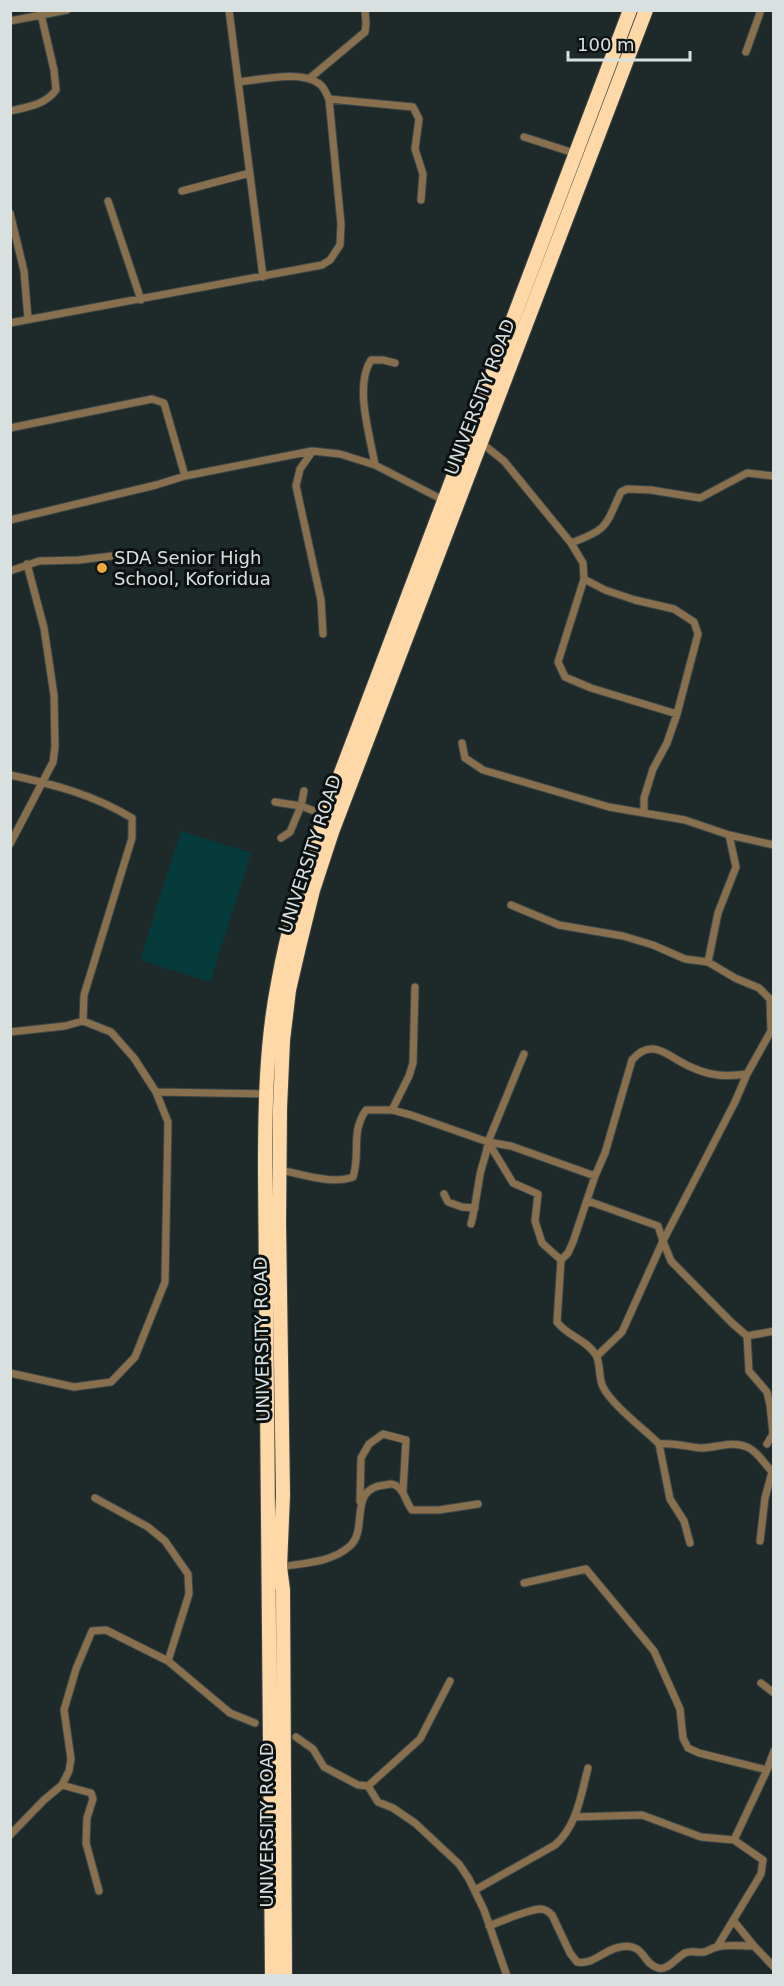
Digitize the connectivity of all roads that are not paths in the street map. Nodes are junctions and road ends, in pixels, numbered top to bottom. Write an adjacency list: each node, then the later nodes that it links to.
1 (67, 10): 7 (street)
2 (229, 10): 11 (street)
3 (364, 10): 10 (street)
4 (630, 10): 15 (highway, UNIVERSITY ROAD)
5 (646, 10): 28 (highway, UNIVERSITY ROAD)
6 (760, 10): 9 (street)
7 (41, 13): 8 (street); 13 (street)
8 (10, 21)
9 (747, 52)
10 (310, 78): 11 (street); 12 (street)
11 (238, 82): 16 (street)
12 (328, 99): 18 (street); 21 (street)
13 (10, 111)
14 (524, 137): 15 (street)
15 (577, 154): 27 (highway, UNIVERSITY ROAD)
16 (250, 173): 17 (street); 21 (street)
17 (182, 191)
18 (421, 200)
19 (108, 201): 22 (street)
20 (10, 213): 23 (street)
21 (263, 277): 22 (street)
22 (141, 300): 23 (street)
23 (28, 319): 24 (street)
24 (10, 323)
25 (395, 363): 30 (street)
26 (10, 428): 31 (street)
27 (469, 433): 28 (street); 33 (highway, UNIVERSITY ROAD)
28 (482, 444): 33 (highway, UNIVERSITY ROAD); 35 (street)
29 (312, 452): 30 (street); 31 (street); 40 (street)
30 (375, 465): 33 (street)
31 (185, 476): 34 (street)
32 (774, 476): 35 (street)
33 (451, 504): 49 (highway, UNIVERSITY ROAD); 67 (highway, UNIVERSITY ROAD)
34 (10, 520)
35 (571, 543): 39 (street)
36 (129, 554): 37 (street)
37 (27, 564): 38 (street); 44 (street)
38 (10, 571)
39 (584, 579): 41 (street); 41 (street)
40 (323, 634)
41 (677, 714): 48 (street)
42 (462, 743): 48 (street)
43 (10, 775): 44 (street)
44 (42, 782): 52 (street); 58 (street)
45 (304, 791): 47 (street)
46 (275, 802): 47 (street)
47 (301, 806): 49 (street); 51 (street)
48 (644, 813): 50 (street)
49 (325, 815): 64 (highway, UNIVERSITY ROAD)
50 (729, 835): 53 (street); 55 (street)
51 (281, 838)
52 (10, 844)
53 (774, 845)
54 (511, 905): 55 (street)
55 (708, 962): 57 (street)
56 (415, 987): 65 (street)
57 (772, 998): 59 (street)
58 (83, 1021): 60 (street); 63 (street)
59 (772, 1031): 62 (street)
60 (10, 1032)
61 (524, 1054): 66 (street)
62 (747, 1074): 68 (street); 74 (street)
63 (156, 1092): 64 (street); 79 (street)
64 (267, 1094): 72 (highway, UNIVERSITY ROAD)
65 (392, 1110): 66 (street); 67 (street)
66 (488, 1142): 68 (street); 71 (street); 75 (street)
67 (280, 1170): 72 (highway, UNIVERSITY ROAD)
68 (595, 1176): 70 (street)
69 (444, 1194): 71 (street)
70 (588, 1201): 74 (street); 75 (street)
71 (475, 1208): 73 (street)
72 (272, 1223): 89 (highway, UNIVERSITY ROAD); 112 (highway, UNIVERSITY ROAD)
73 (471, 1224)
74 (663, 1241): 77 (street); 78 (street)
75 (561, 1260): 78 (street)
76 (774, 1331): 77 (street)
77 (747, 1336): 81 (street)
78 (597, 1356): 80 (street)
79 (10, 1373)
80 (659, 1444): 82 (street); 88 (street)
81 (767, 1444)
82 (773, 1473): 87 (street)
83 (402, 1493): 85 (street); 86 (street); 86 (street)
84 (95, 1498): 91 (street)
85 (478, 1504)
86 (360, 1507): 89 (street)
87 (760, 1541)
88 (690, 1543)
89 (280, 1567): 113 (highway, UNIVERSITY ROAD)
90 (524, 1583): 99 (street)
91 (168, 1661): 95 (street); 100 (street)
92 (450, 1681): 101 (street)
93 (761, 1683): 94 (street)
94 (774, 1692)
95 (255, 1723)
96 (296, 1737): 101 (street)
97 (774, 1751): 99 (street)
98 (588, 1768): 102 (street)
99 (767, 1770): 104 (street)
100 (62, 1785): 103 (street); 106 (street)
101 (368, 1786): 105 (street)
102 (574, 1817): 104 (street); 105 (street)
103 (10, 1835)
104 (734, 1840): 107 (street)
105 (475, 1890): 108 (street)
106 (99, 1891)
107 (733, 1920): 109 (street); 110 (street)
108 (489, 1926): 110 (street); 114 (street)
109 (754, 1946): 110 (street); 111 (street)
110 (717, 1947)
111 (774, 1967)
112 (272, 1976)
113 (285, 1976)
114 (507, 1976)

